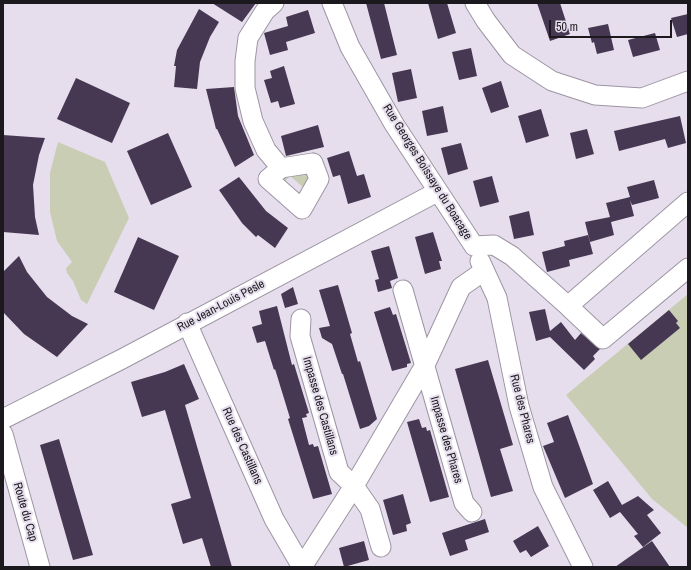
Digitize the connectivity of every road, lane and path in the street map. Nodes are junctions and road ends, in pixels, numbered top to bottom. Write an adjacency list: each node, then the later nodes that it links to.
1 (274, 3): 5 (street)
2 (332, 3): 6 (street, Rue Georges Boissaye du Boacage)
3 (475, 3): 4 (street)
4 (688, 81)
5 (281, 168)
6 (437, 192): 8 (street, Rue Georges Boissaye du Boacage); 14 (street, Rue Jean-Louis Pesle)
7 (688, 202): 12 (street)
8 (474, 246): 10 (street, Rue des Phares); 12 (street, Rue Georges Boissaye du Boacage)
9 (688, 268): 12 (street, Rue Georges Boissaye du Boacage)
10 (484, 271): 15 (street, Rue des Castillans); 23 (street, Rue des Phares)
11 (403, 290): 15 (street)
12 (568, 306)
13 (301, 319): 18 (street, Impasse des Castillans)
14 (188, 323): 16 (street, Rue Jean-Louis Pesle); 22 (street, Rue des Castillans)
15 (425, 365): 18 (street, Rue des Castillans); 19 (street, Impasse des Phares)
16 (3, 419)
17 (3, 434): 21 (street, Route du Cap)
18 (354, 486): 20 (street); 22 (street, Rue des Castillans)
19 (472, 512)
20 (381, 547)
21 (40, 567)
22 (302, 567)
23 (583, 567)

